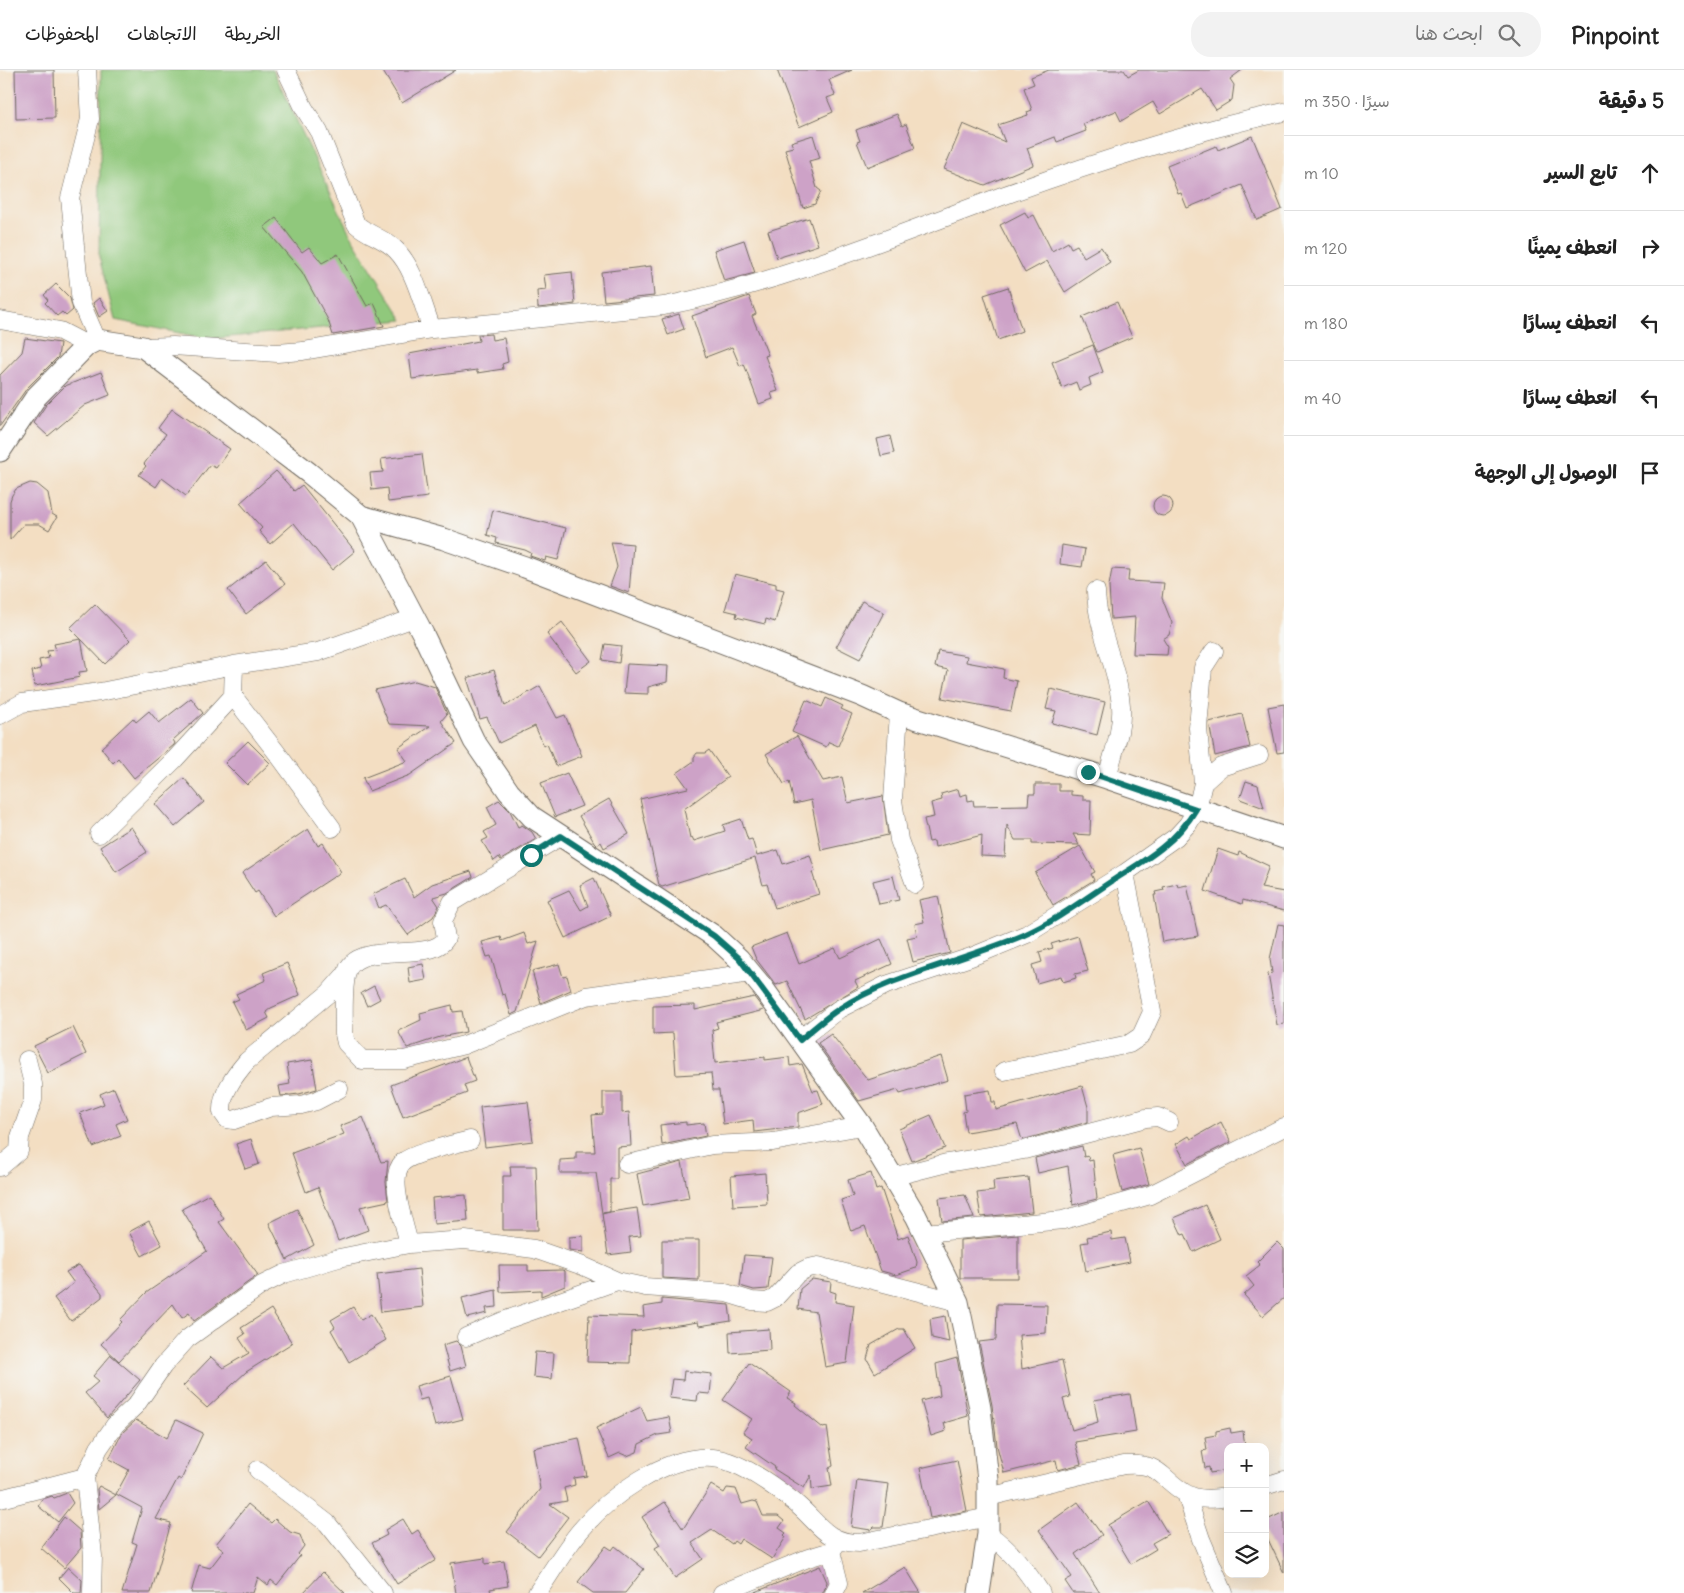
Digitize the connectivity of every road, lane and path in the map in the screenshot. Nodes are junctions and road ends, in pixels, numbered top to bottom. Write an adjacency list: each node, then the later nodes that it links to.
1 (87, 70): 6 (street)
2 (286, 70): 5 (street)
3 (1284, 112): 5 (street)
4 (0, 320): 6 (street)
5 (432, 329): 7 (street)
6 (92, 342): 7 (street); 8 (street)
7 (143, 347): 9 (street)
8 (0, 451)
9 (361, 516): 11 (street); 15 (street)
10 (1096, 590): 18 (street)
11 (414, 618): 13 (street); 23 (street)
12 (1214, 651): 19 (street)
13 (234, 665): 14 (street); 16 (street)
14 (233, 696): 21 (street); 22 (street)
15 (899, 713): 18 (street); 26 (street)
16 (0, 716)
17 (1259, 755): 19 (street)
18 (1107, 778): 20 (street)
19 (1203, 783): 20 (street)
20 (1196, 809): 24 (street); 25 (street)
21 (332, 828)
22 (100, 834)
23 (561, 836): 27 (street); 28 (street)
24 (1284, 838)
25 (1125, 873): 29 (street); 31 (street)
26 (915, 884)
27 (751, 973): 28 (street); 29 (street)
28 (346, 976): 32 (street)
29 (800, 1040): 34 (street)
30 (26, 1060): 38 (street)
31 (1004, 1071)
32 (339, 1089)
33 (1169, 1122): 39 (street)
34 (862, 1126): 37 (street); 39 (street)
35 (1284, 1127): 40 (street)
36 (470, 1140): 41 (street)
37 (627, 1164)
38 (0, 1167)
39 (892, 1177): 40 (street)
40 (924, 1234): 43 (street)
41 (410, 1244): 42 (street); 46 (street)
42 (617, 1281): 43 (street); 44 (street)
43 (958, 1302): 52 (street)
44 (466, 1337)
45 (258, 1470): 55 (street)
46 (85, 1477): 51 (street); 54 (street)
47 (1284, 1480): 48 (street)
48 (1269, 1485)
49 (1186, 1494): 50 (street); 52 (street); 61 (street)
50 (1224, 1497)
51 (0, 1499)
52 (989, 1516): 53 (street); 59 (street); 60 (street)
53 (834, 1546): 56 (street); 57 (street); 58 (street)
54 (92, 1593)
55 (383, 1593)
56 (536, 1593)
57 (722, 1593)
58 (834, 1593)
59 (979, 1593)
60 (1041, 1593)
61 (1224, 1593)

